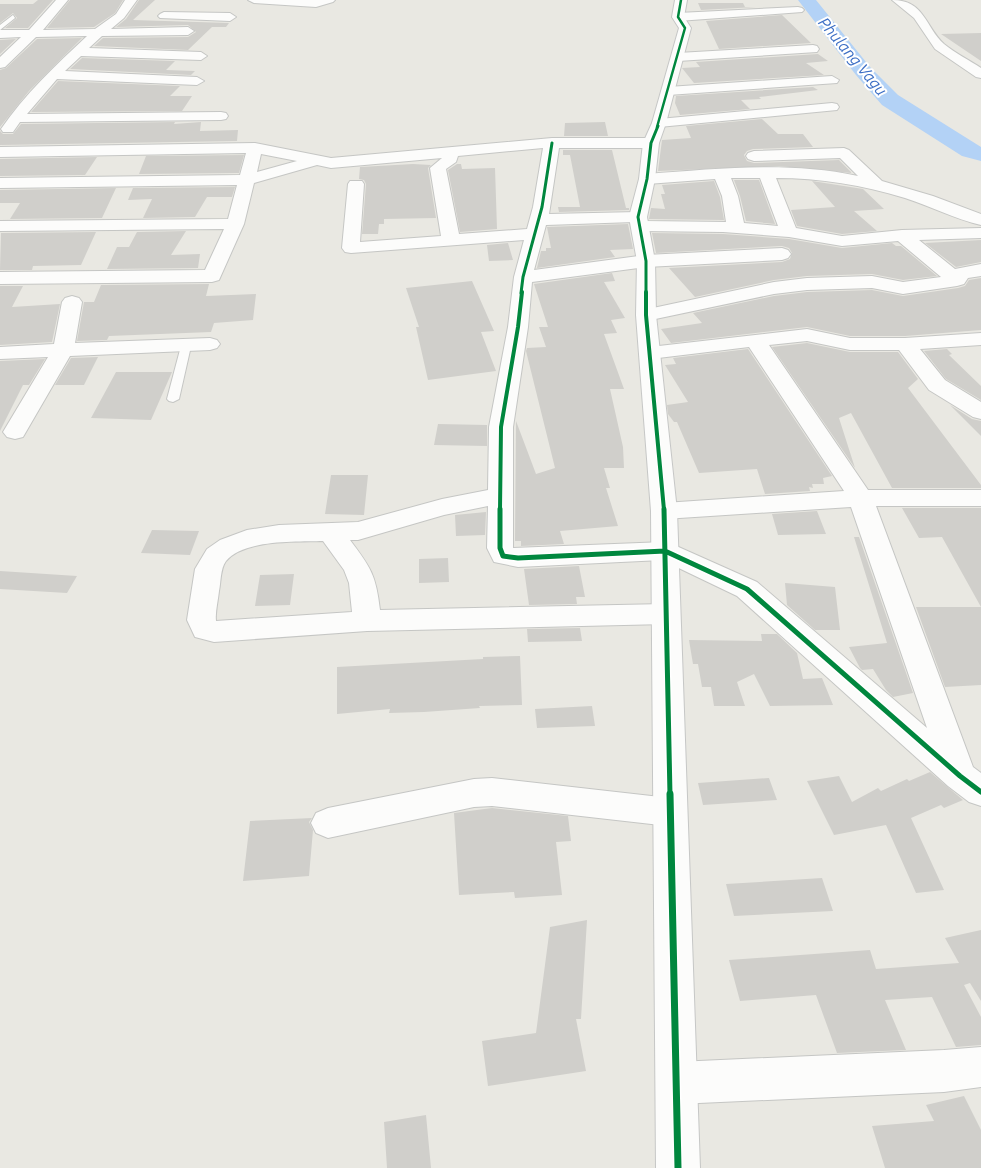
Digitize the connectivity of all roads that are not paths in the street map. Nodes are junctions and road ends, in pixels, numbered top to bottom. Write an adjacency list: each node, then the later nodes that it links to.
1 (62, 0): 17 (street)
2 (131, 0): 8 (street)
3 (254, 0): 4 (street)
4 (329, 0)
5 (898, 0): 24 (street)
6 (192, 5): 11 (street)
7 (798, 10): 30 (street)
8 (120, 16): 9 (street); 18 (street)
9 (137, 16)
10 (155, 16): 11 (street)
11 (181, 16): 13 (street)
12 (13, 17): 15 (lane)
13 (230, 17)
14 (790, 22): 30 (street)
15 (0, 28)
16 (188, 31): 18 (street)
17 (34, 32): 18 (street); 19 (street); 23 (street)
18 (99, 32): 21 (street)
19 (0, 34)
20 (813, 49): 30 (street)
21 (79, 52): 22 (street); 25 (street)
22 (201, 56)
23 (0, 64)
24 (981, 74)
25 (53, 76): 26 (street); 37 (street)
26 (132, 77): 28 (street); 31 (street)
27 (832, 80): 30 (street)
28 (172, 81): 29 (street); 36 (street)
29 (197, 81)
30 (671, 87): 32 (street); 40 (street); 49 (street); 55 (street)
31 (121, 90)
32 (834, 102)
33 (110, 104): 35 (street)
34 (221, 116): 36 (street)
35 (99, 117): 36 (street); 37 (street)
36 (143, 117): 42 (street)
37 (9, 122): 39 (street)
38 (781, 140): 45 (street)
39 (0, 141)
40 (552, 143): 44 (street); 58 (street)
41 (255, 148): 42 (street); 47 (street); 50 (street)
42 (119, 150): 43 (street)
43 (0, 152)
44 (450, 152): 47 (street); 63 (street)
45 (793, 154): 46 (street); 53 (street)
46 (736, 157)
47 (315, 161): 50 (street)
48 (766, 172): 49 (street); 53 (street); 60 (street)
49 (721, 174): 59 (street)
50 (246, 180): 51 (street); 56 (street)
51 (0, 183)
52 (356, 184): 63 (street)
53 (877, 187): 54 (street)
54 (981, 220)
55 (639, 222): 58 (street); 59 (street); 65 (street)
56 (235, 224): 57 (street); 69 (street)
57 (0, 226)
58 (538, 227): 63 (street); 68 (street)
59 (736, 228): 60 (street)
60 (789, 232): 62 (street)
61 (981, 233): 62 (street)
62 (902, 235): 67 (street)
63 (451, 239)
64 (782, 254): 65 (street)
65 (646, 261): 68 (street); 72 (street)
66 (981, 270): 67 (street)
67 (959, 276): 70 (street); 72 (street)
68 (523, 277): 84 (street)
69 (0, 278)
70 (981, 290)
71 (72, 302): 78 (street)
72 (646, 316): 80 (street)
73 (981, 339): 76 (street)
74 (755, 340): 76 (street); 80 (street); 85 (street)
75 (210, 344): 77 (street)
76 (905, 344): 82 (street)
77 (186, 346): 78 (street); 81 (lane)
78 (63, 350): 79 (street); 83 (street)
79 (0, 353)
80 (650, 353): 87 (street)
81 (173, 399)
82 (981, 412)
83 (15, 432)
84 (500, 496): 88 (street); 89 (street)
85 (861, 498): 86 (street); 87 (street); 92 (street)
86 (981, 498)
87 (664, 511): 89 (street)
88 (330, 532): 91 (street); 91 (street)
89 (665, 551): 90 (street); 92 (street)
90 (666, 614): 91 (street); 93 (street)
91 (367, 621)
92 (970, 784)
93 (669, 812): 94 (street); 96 (street)
94 (328, 823)
95 (981, 1067): 96 (street)
96 (677, 1083): 97 (street)
97 (678, 1168)

